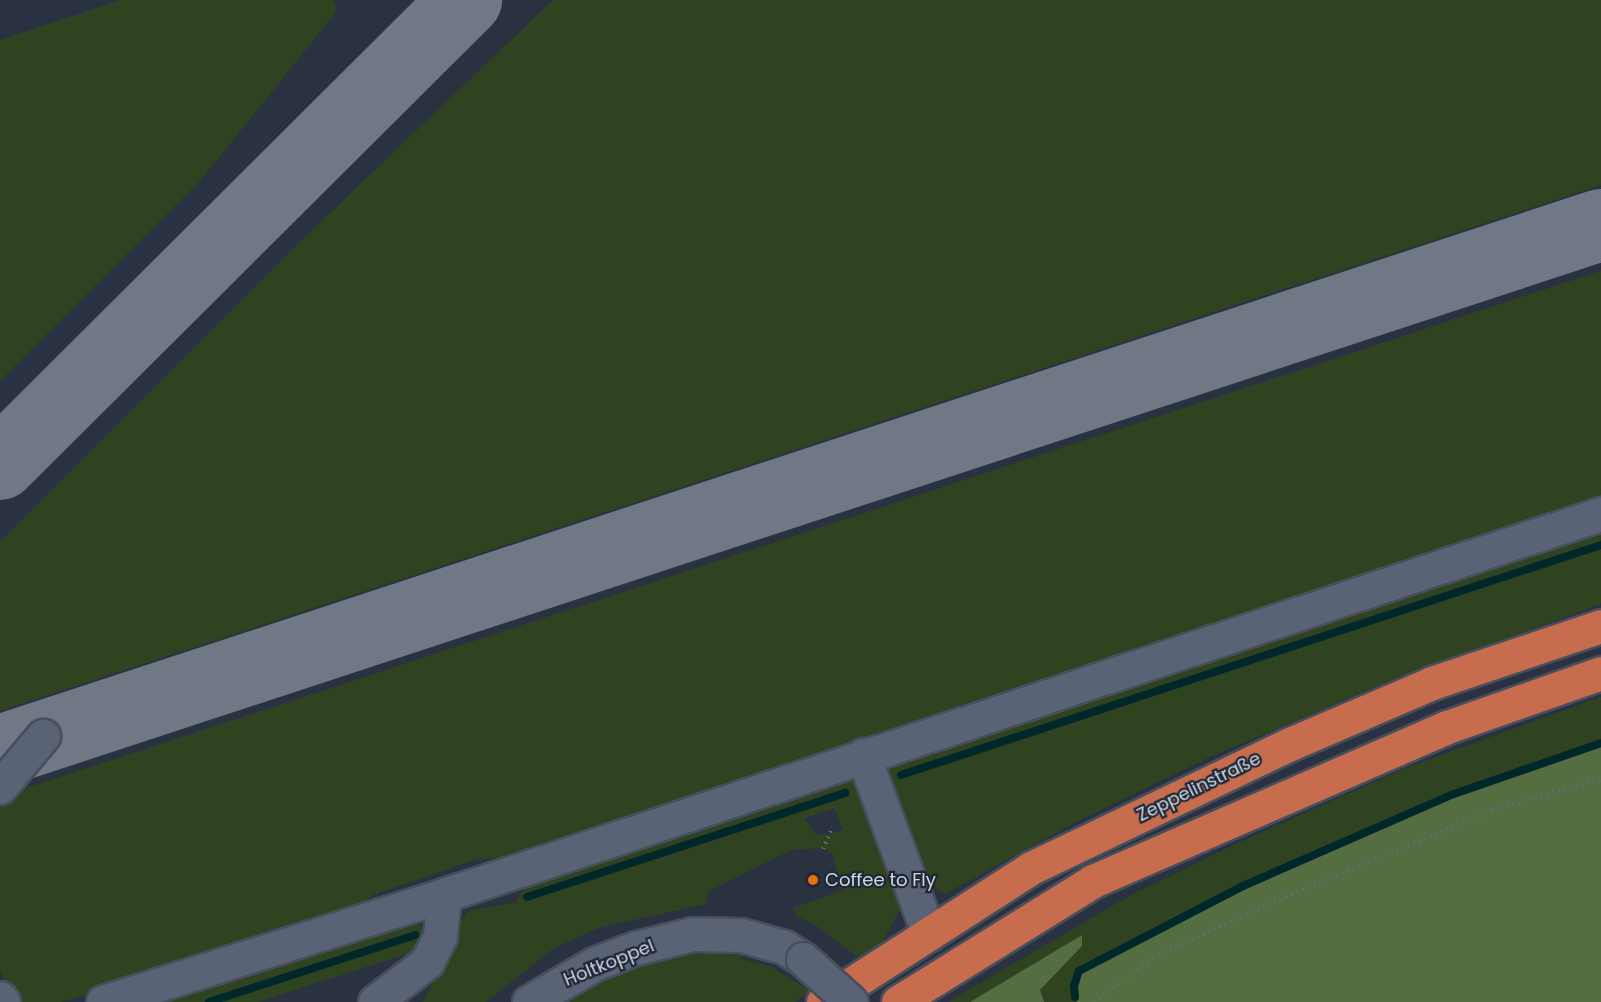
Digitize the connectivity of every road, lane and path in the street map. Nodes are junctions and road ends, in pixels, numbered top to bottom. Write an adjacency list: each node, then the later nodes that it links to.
1 (1601, 514): 5 (street)
2 (1601, 626): 11 (highway, Zeppelinstraße)
3 (1601, 673): 19 (highway)
4 (43, 736): 7 (street)
5 (863, 755): 10 (street); 11 (street)
6 (1601, 779): 20 (path)
7 (0, 788)
8 (833, 828): 9 (path)
9 (823, 849)
10 (444, 895): 14 (street); 15 (street)
11 (929, 934): 17 (highway, Zeppelinstraße)
12 (0, 998): 13 (street)
13 (3, 1002)
14 (103, 1002)
15 (375, 1002)
16 (529, 1002): 18 (street, Holtkoppel, bridge)
17 (823, 1002)
18 (851, 1002)
19 (898, 1002)
20 (1094, 1002)

